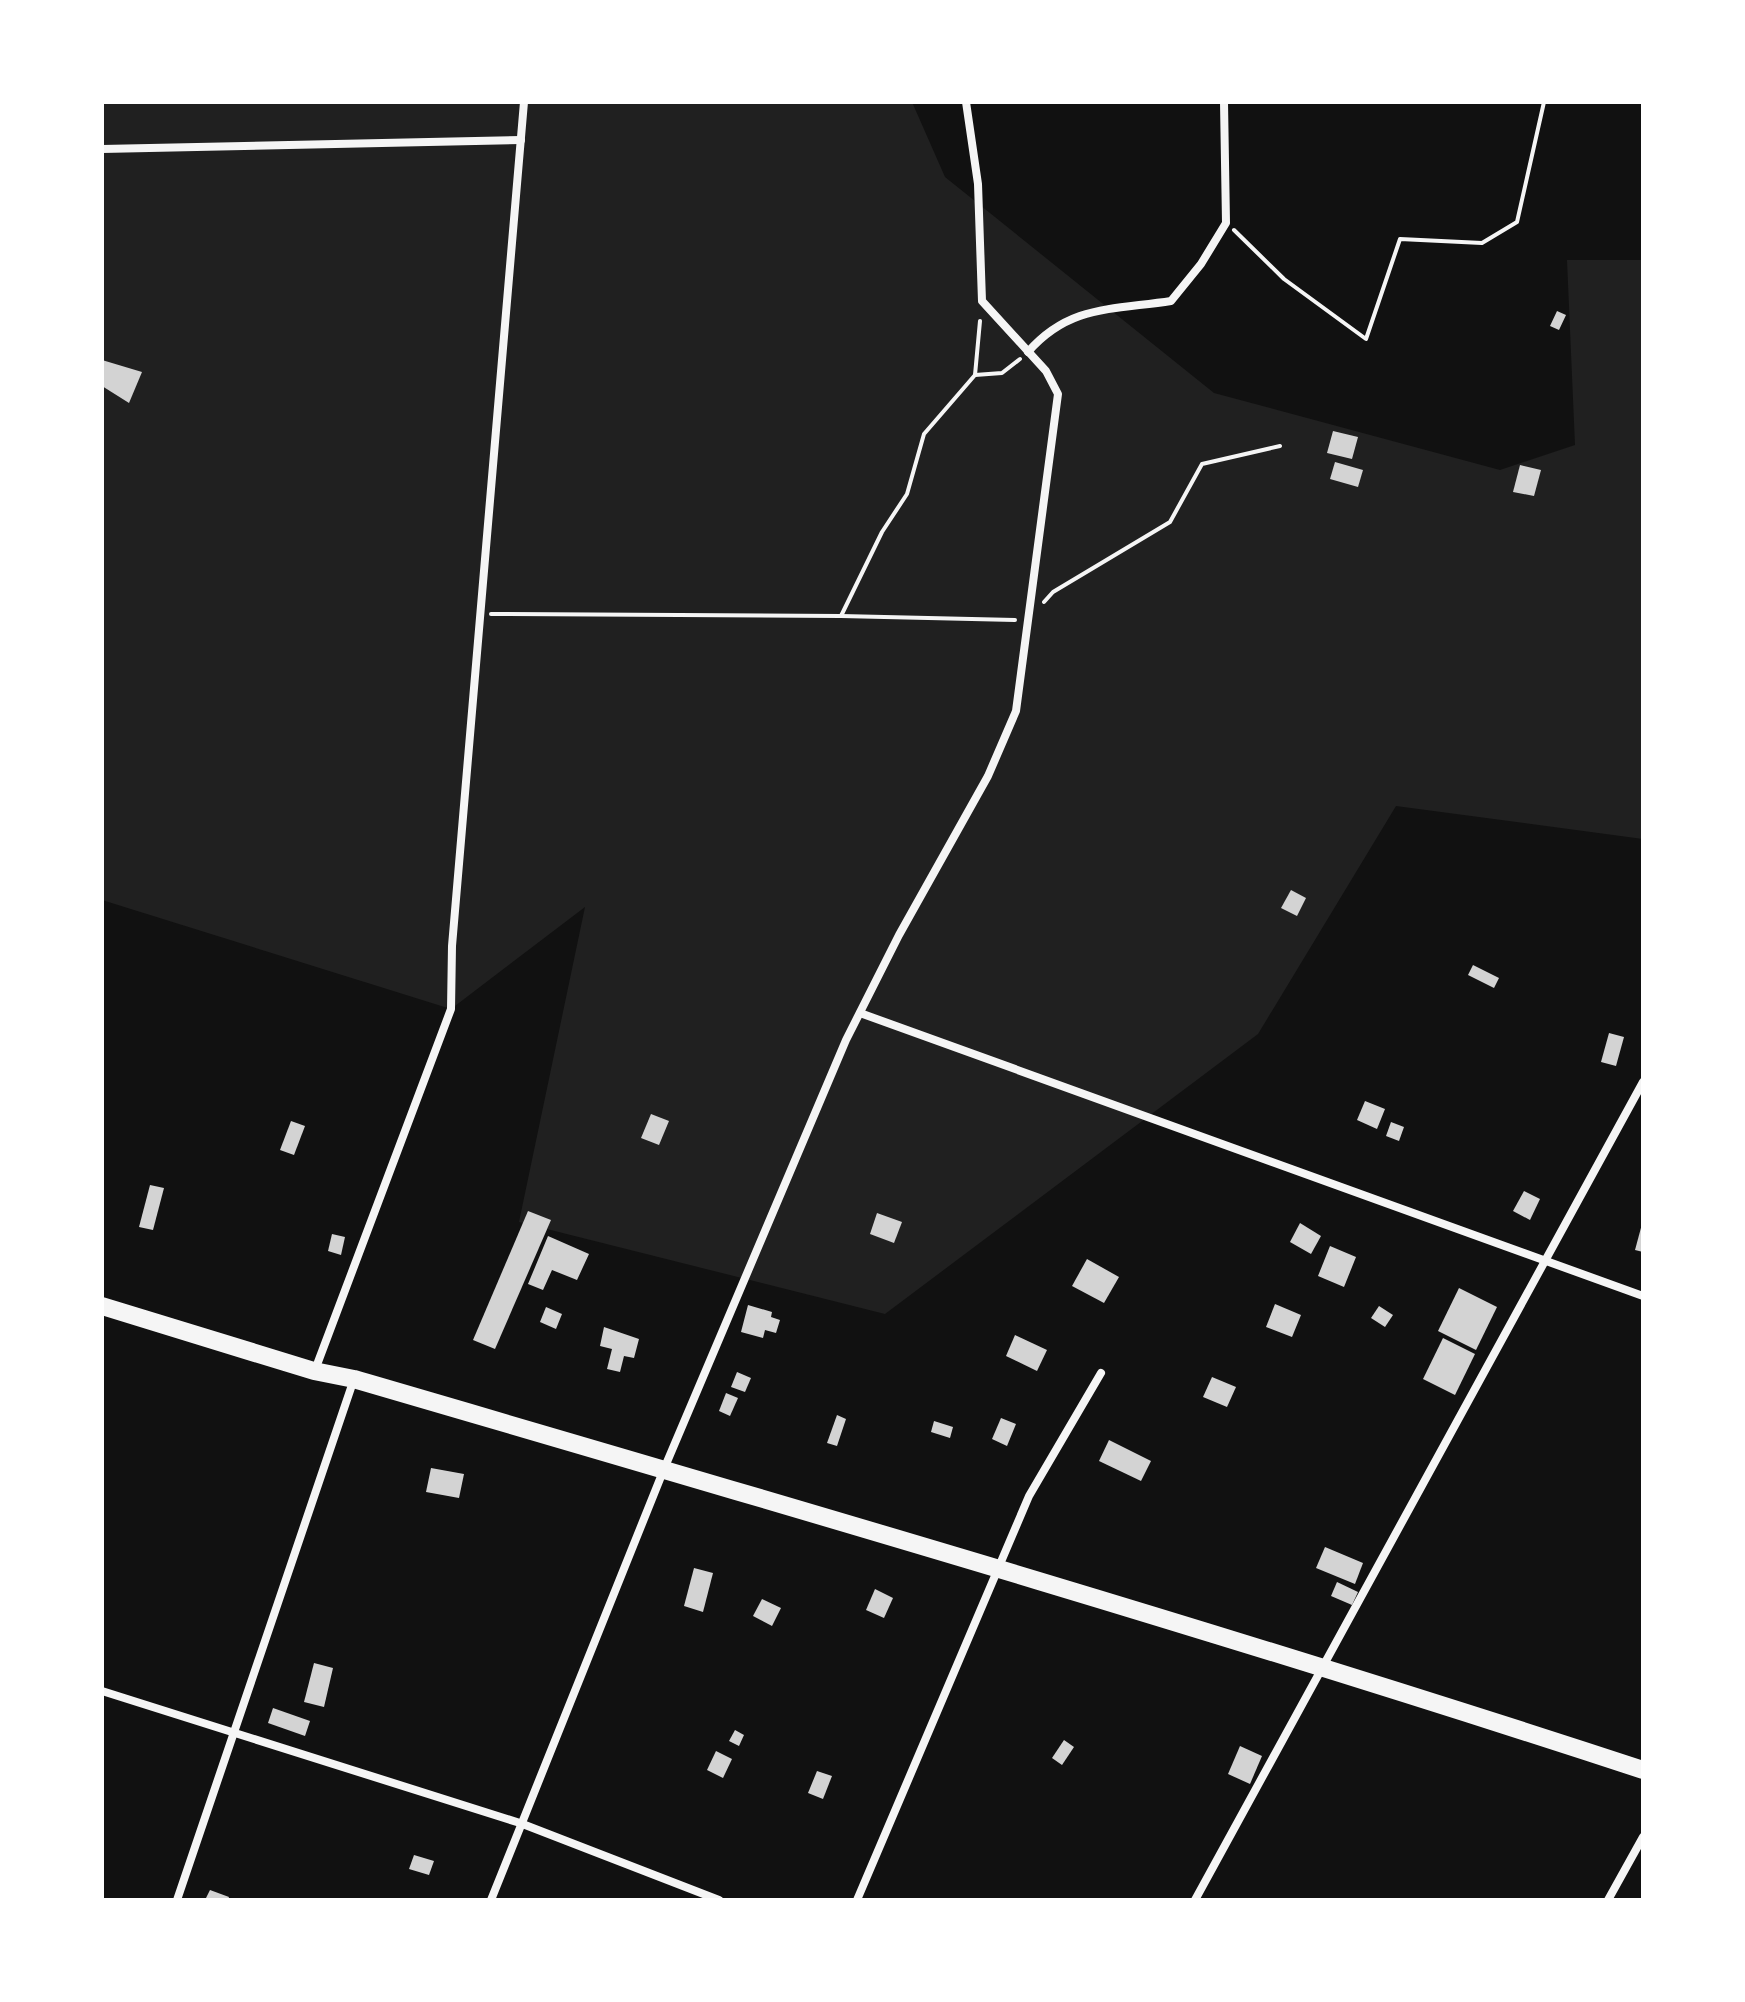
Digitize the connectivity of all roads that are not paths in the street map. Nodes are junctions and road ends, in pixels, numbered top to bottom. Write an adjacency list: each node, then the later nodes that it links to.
1 (524, 102): 4 (street)
2 (966, 102): 6 (street)
3 (1224, 102): 6 (street)
4 (521, 140): 5 (street); 12 (street)
5 (102, 149)
6 (1028, 352): 7 (street)
7 (860, 1013): 9 (street); 15 (street)
8 (1643, 1082): 9 (street)
9 (1545, 1259): 10 (street); 17 (street)
10 (1643, 1296)
11 (102, 1306): 12 (highway)
12 (314, 1371): 14 (highway)
13 (1101, 1373): 16 (street)
14 (354, 1379): 15 (highway); 19 (street)
15 (664, 1469): 16 (highway); 21 (street)
16 (999, 1568): 17 (highway); 26 (street)
17 (1325, 1666): 20 (highway); 27 (street)
18 (102, 1691): 19 (street)
19 (236, 1732): 21 (street); 23 (street)
20 (1643, 1770)
21 (520, 1823): 24 (street); 25 (street)
22 (1643, 1837): 28 (street)
23 (177, 1900)
24 (491, 1900)
25 (719, 1900)
26 (857, 1900)
27 (1195, 1900)
28 (1608, 1900)

